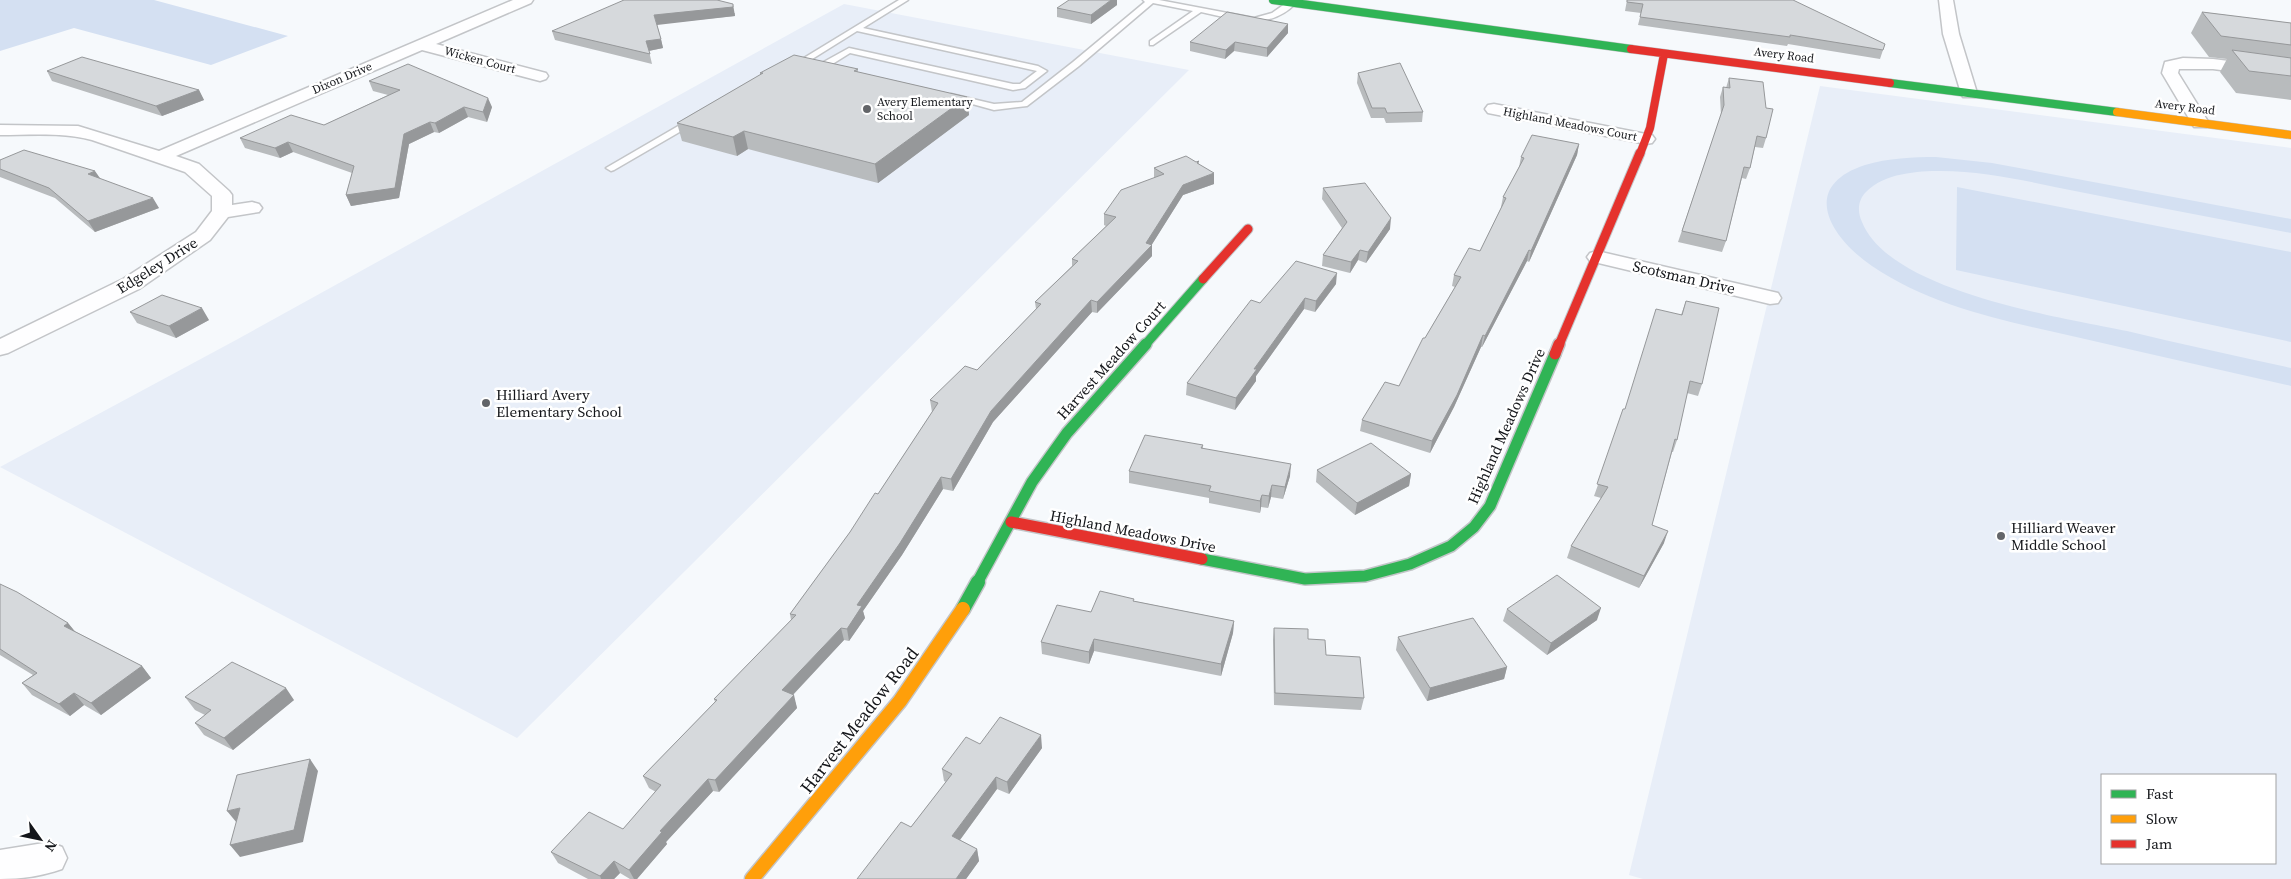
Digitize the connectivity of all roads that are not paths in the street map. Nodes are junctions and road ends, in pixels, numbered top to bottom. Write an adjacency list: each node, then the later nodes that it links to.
1 (526, 0): 10 (street, Dixon Drive)
2 (904, 0): 8 (lane)
3 (1150, 0): 7 (lane); 19 (lane)
4 (1273, 0): 6 (street, Avery Road)
5 (1946, 0): 18 (street)
6 (1292, 3): 7 (lane); 11 (street, Avery Road)
7 (1200, 10): 9 (lane)
8 (857, 28): 12 (lane); 13 (lane)
9 (1153, 43)
10 (421, 45): 17 (street, Wicken Court); 26 (street, Dixon Drive)
11 (1664, 54): 18 (street, Avery Road); 25 (street, Highland Meadows Drive)
12 (811, 63): 13 (lane); 14 (lane)
13 (823, 66): 15 (lane)
14 (794, 68)
15 (832, 68)
16 (2291, 74): 22 (street)
17 (540, 76)
18 (1969, 93): 22 (street, Avery Road)
19 (941, 94)
20 (1494, 110): 25 (street, Highland Meadows Court)
21 (700, 117): 27 (lane)
22 (2200, 123): 24 (street, Avery Road)
23 (0, 130): 26 (street)
24 (2291, 134)
25 (1646, 139): 31 (street, Highland Meadows Drive)
26 (159, 157): 29 (street)
27 (611, 168)
28 (252, 208): 29 (street)
29 (222, 212): 33 (street, Edgeley Drive)
30 (1248, 228): 34 (street, Harvest Meadow Court)
31 (1597, 257): 32 (street, Scotsman Drive); 34 (street, Highland Meadows Drive)
32 (1770, 298)
33 (0, 348)
34 (1011, 522): 37 (street, Harvest Meadow Road)
35 (50, 858): 36 (street)
36 (0, 866)
37 (752, 879)

